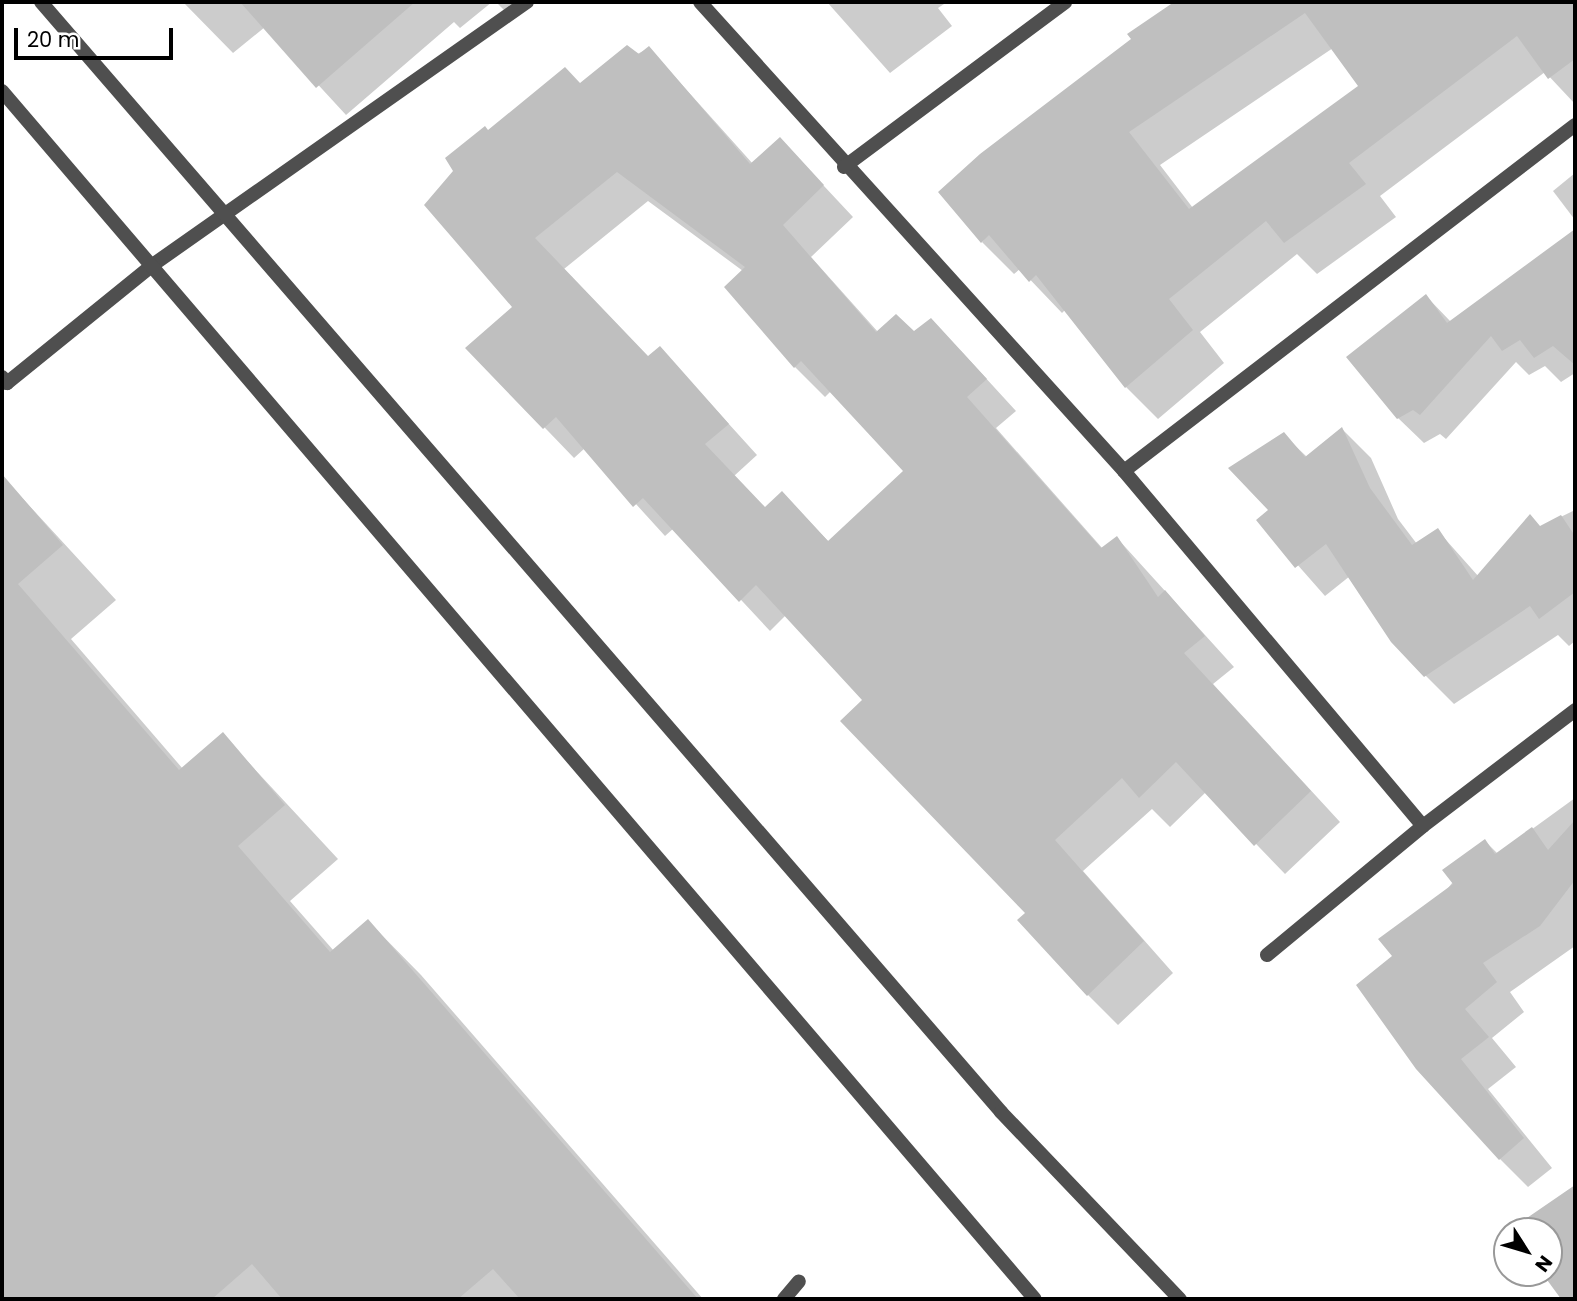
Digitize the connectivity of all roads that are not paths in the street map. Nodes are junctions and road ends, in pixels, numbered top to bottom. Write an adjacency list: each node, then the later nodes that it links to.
1 (41, 2): 8 (street)
2 (527, 2): 8 (street)
3 (700, 2): 7 (street)
4 (1065, 2): 7 (street)
5 (2, 91): 9 (street)
6 (1575, 125): 11 (street)
7 (845, 167): 11 (street)
8 (225, 214): 9 (street); 18 (street)
9 (154, 264): 10 (street); 17 (street)
10 (2, 377)
11 (1124, 471): 13 (street)
12 (1575, 710): 13 (street)
13 (1423, 826): 14 (street)
14 (1267, 955)
15 (799, 1281): 16 (street)
16 (785, 1299)
17 (1035, 1299)
18 (1180, 1299)

